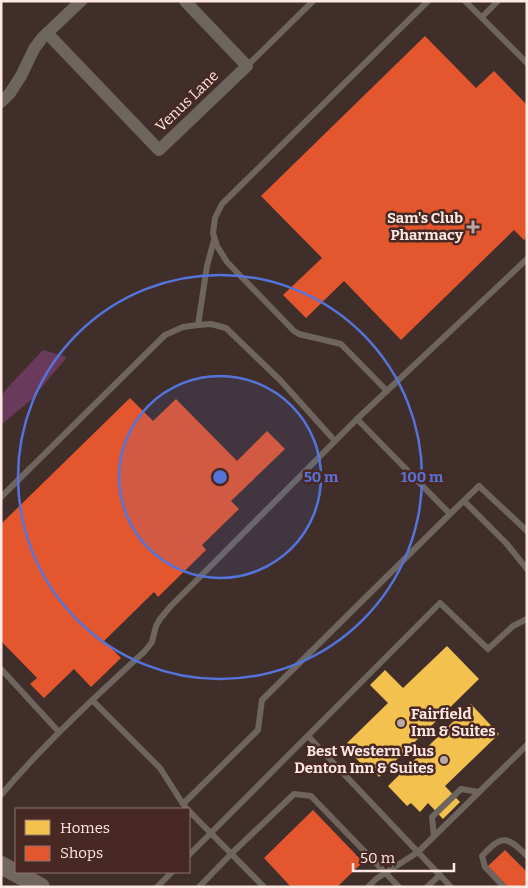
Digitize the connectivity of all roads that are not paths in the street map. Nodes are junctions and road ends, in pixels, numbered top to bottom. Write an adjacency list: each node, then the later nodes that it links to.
1 (80, 1): 8 (street)
2 (186, 1): 10 (street)
3 (313, 1): 10 (lane)
4 (428, 1): 12 (lane)
5 (465, 1): 7 (lane)
6 (498, 1): 7 (lane)
7 (482, 17): 9 (lane)
8 (47, 33): 10 (street, Venus Lane); 11 (street)
9 (527, 63)
10 (247, 66)
11 (1, 102)
12 (215, 239): 14 (lane); 15 (lane)
13 (527, 258): 15 (lane)
14 (198, 325): 17 (lane); 18 (lane)
15 (387, 391): 16 (lane)
16 (357, 419): 17 (lane); 20 (lane)
17 (335, 441): 25 (lane)
18 (1, 497)
19 (464, 501): 20 (lane); 21 (lane); 22 (lane)
20 (450, 514): 31 (lane)
21 (527, 531)
22 (527, 569)
23 (527, 619): 27 (lane)
24 (1, 669): 26 (lane)
25 (93, 701): 26 (lane); 31 (lane)
26 (59, 732): 30 (lane)
27 (308, 736): 33 (lane); 35 (lane)
28 (527, 745): 29 (lane)
29 (479, 792): 34 (lane); 34 (lane)
30 (1, 795)
31 (186, 808)
32 (190, 812): 33 (lane)
33 (211, 833): 36 (lane); 37 (lane)
34 (434, 836): 35 (lane)
35 (418, 852): 43 (lane); 44 (lane)
36 (232, 853): 43 (lane); 47 (lane); 48 (lane)
37 (190, 854)
38 (527, 856): 53 (lane)
39 (1, 865): 40 (main road)
40 (15, 873)
41 (16, 873): 45 (main road)
42 (171, 873): 46 (lane)
43 (385, 873): 49 (lane); 50 (lane)
44 (440, 875): 51 (lane); 52 (lane)
45 (41, 887)
46 (157, 887)
47 (199, 887)
48 (264, 887)
49 (368, 887)
50 (399, 887)
51 (427, 887)
52 (451, 887)
53 (504, 887)

